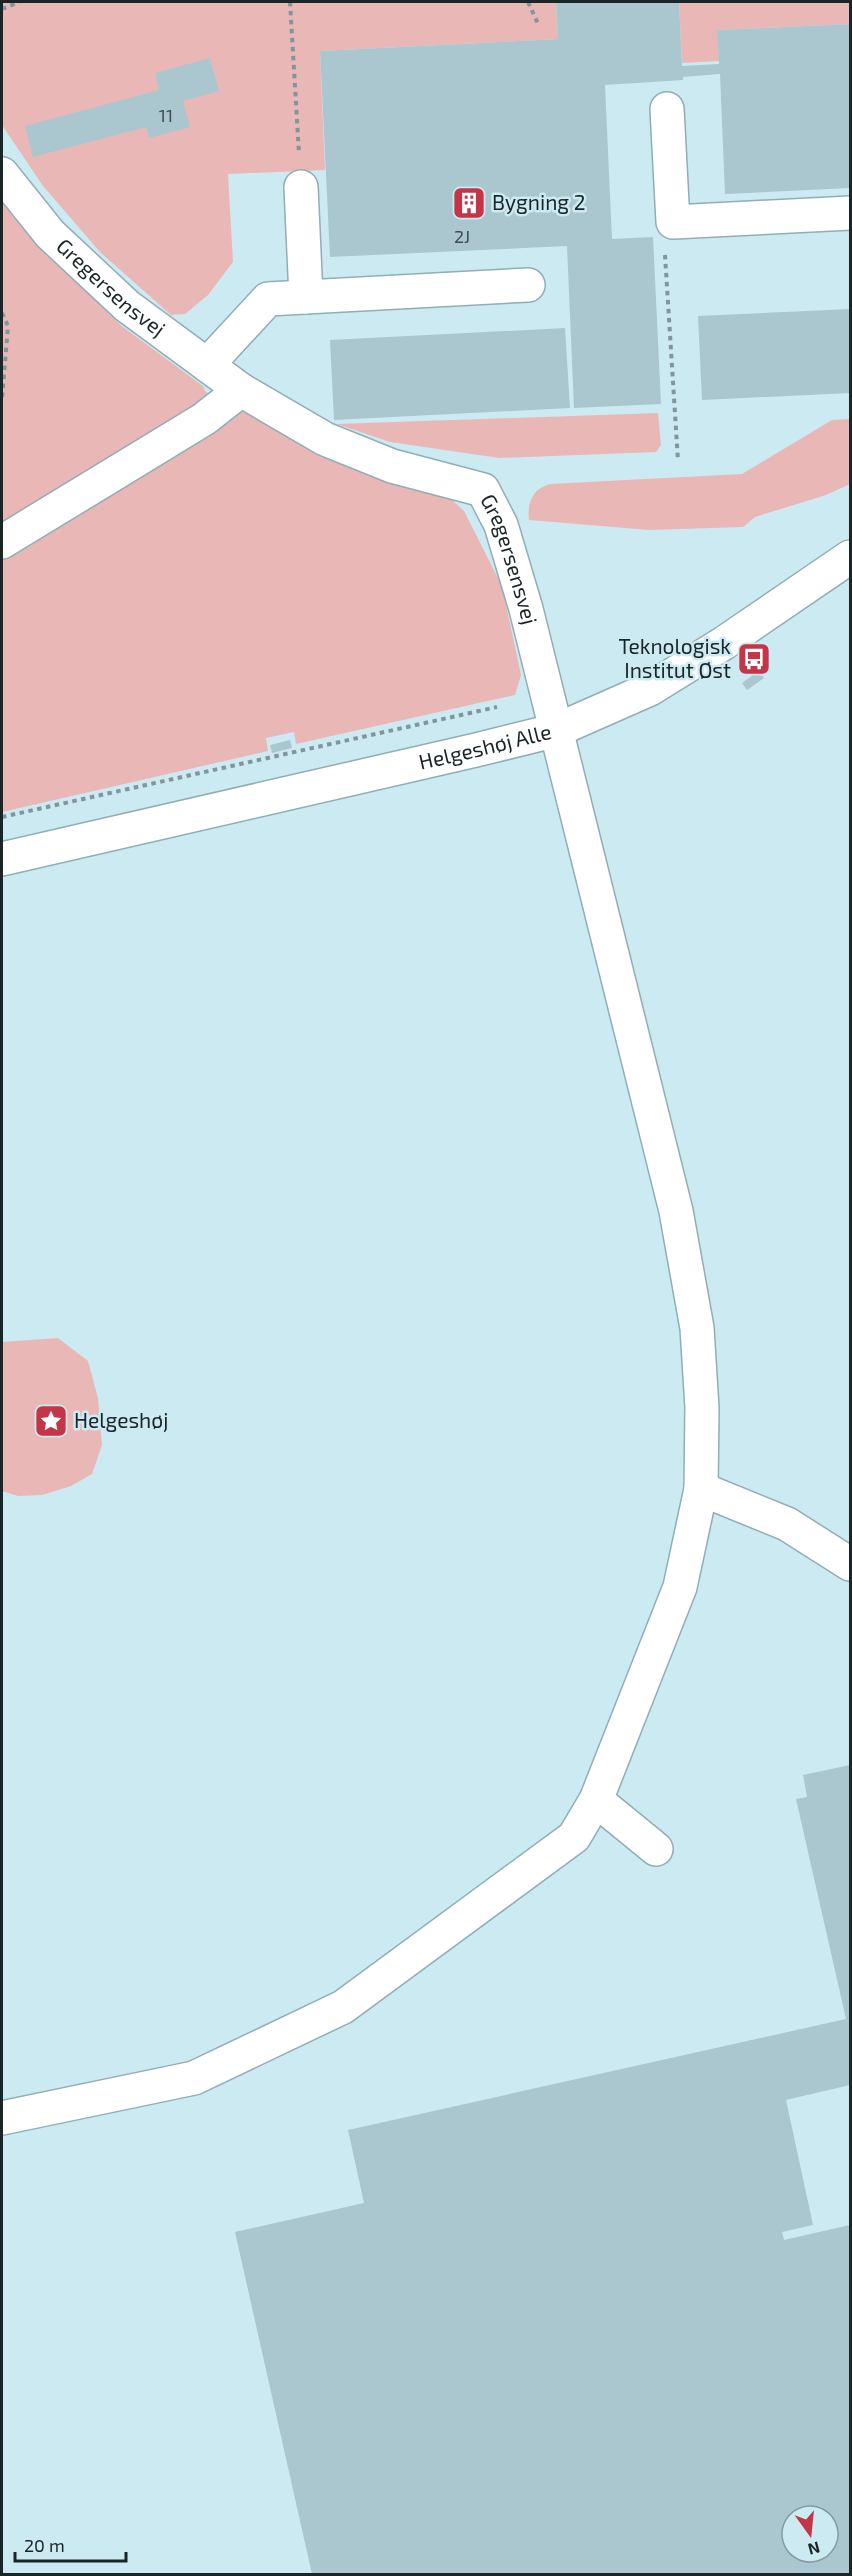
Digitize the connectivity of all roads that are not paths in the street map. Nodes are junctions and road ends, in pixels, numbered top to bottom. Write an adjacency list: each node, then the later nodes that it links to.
1 (667, 109): 4 (street)
2 (2, 174): 7 (street, Gregersensvej)
3 (301, 187): 6 (street)
4 (850, 213)
5 (528, 285): 6 (street)
6 (306, 297): 7 (street)
7 (207, 365): 8 (street, Gregersensvej)
8 (241, 390): 9 (street); 11 (street, Gregersensvej)
9 (2, 542)
10 (850, 557): 11 (street)
11 (557, 729): 12 (street, Helgeshøj Alle); 13 (street, Helgeshøj Alle)
12 (2, 859)
13 (701, 1489): 14 (street); 15 (street, Helgeshøj Alle)
14 (850, 1564)
15 (596, 1800): 16 (street); 17 (street, Helgeshøj Alle)
16 (656, 1849)
17 (2, 2118)

